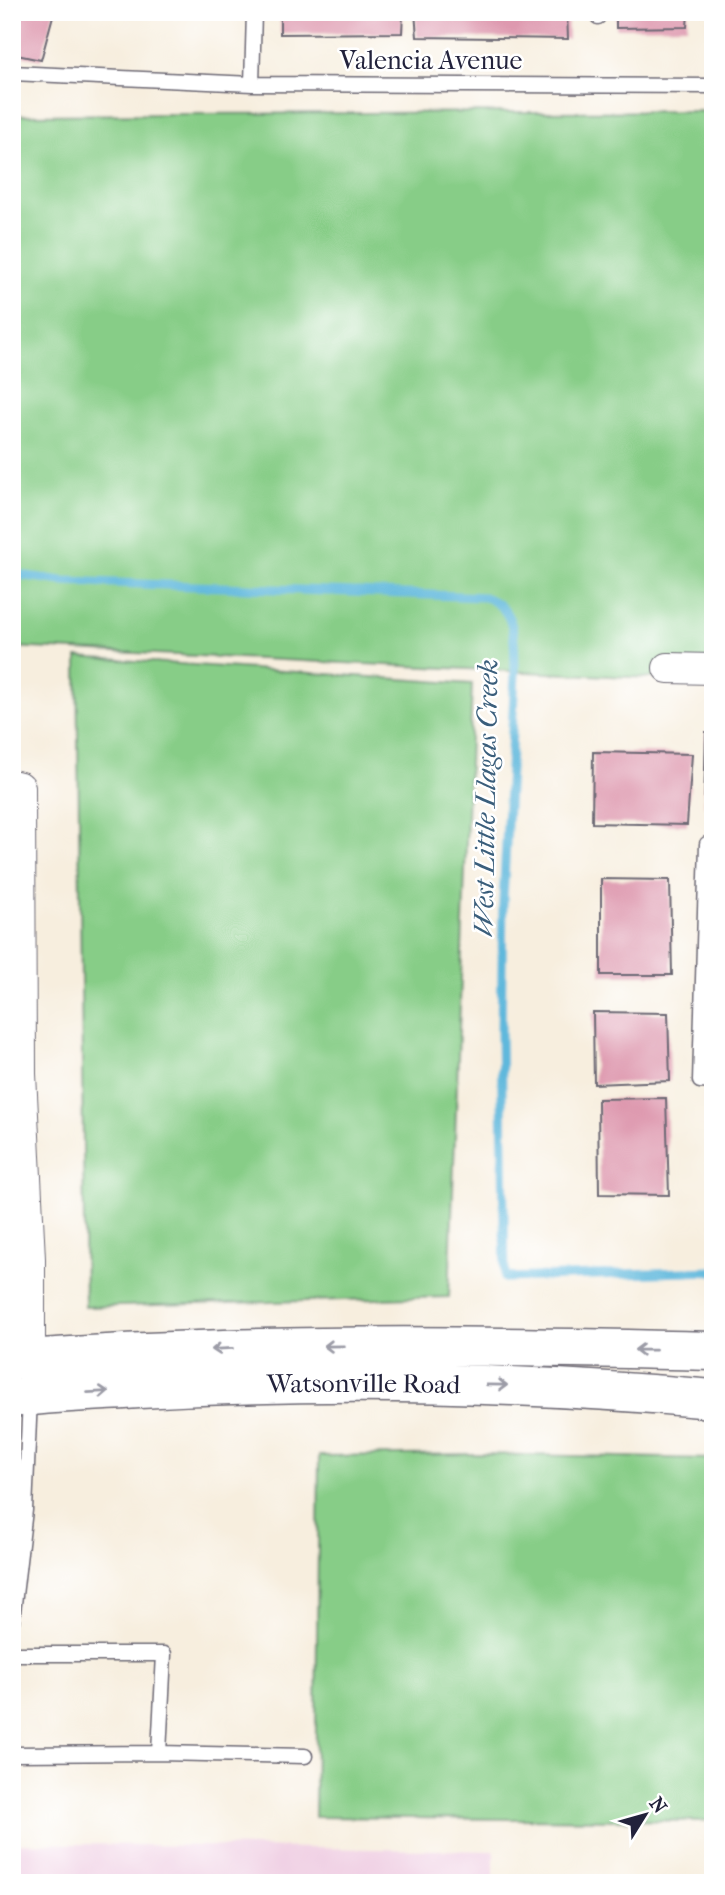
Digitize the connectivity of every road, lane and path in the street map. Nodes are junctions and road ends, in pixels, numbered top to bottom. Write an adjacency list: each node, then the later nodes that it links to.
1 (254, 12): 3 (lane)
2 (12, 73): 3 (lane, Valencia Avenue)
3 (252, 84): 4 (lane, Valencia Avenue)
4 (713, 86)
5 (668, 668): 6 (street)
6 (713, 669)
7 (16, 786): 9 (street)
8 (713, 843): 10 (lane)
9 (17, 1074): 12 (street)
10 (713, 1082)
11 (713, 1351): 12 (main road, Watsonville Road, one-way to 12)
12 (24, 1377): 13 (main road, Watsonville Road, one-way to 13); 14 (lane)
13 (713, 1399)
14 (12, 1621)
15 (12, 1654): 16 (lane)
16 (159, 1753): 17 (lane); 18 (lane)
17 (12, 1755)
18 (305, 1756)

